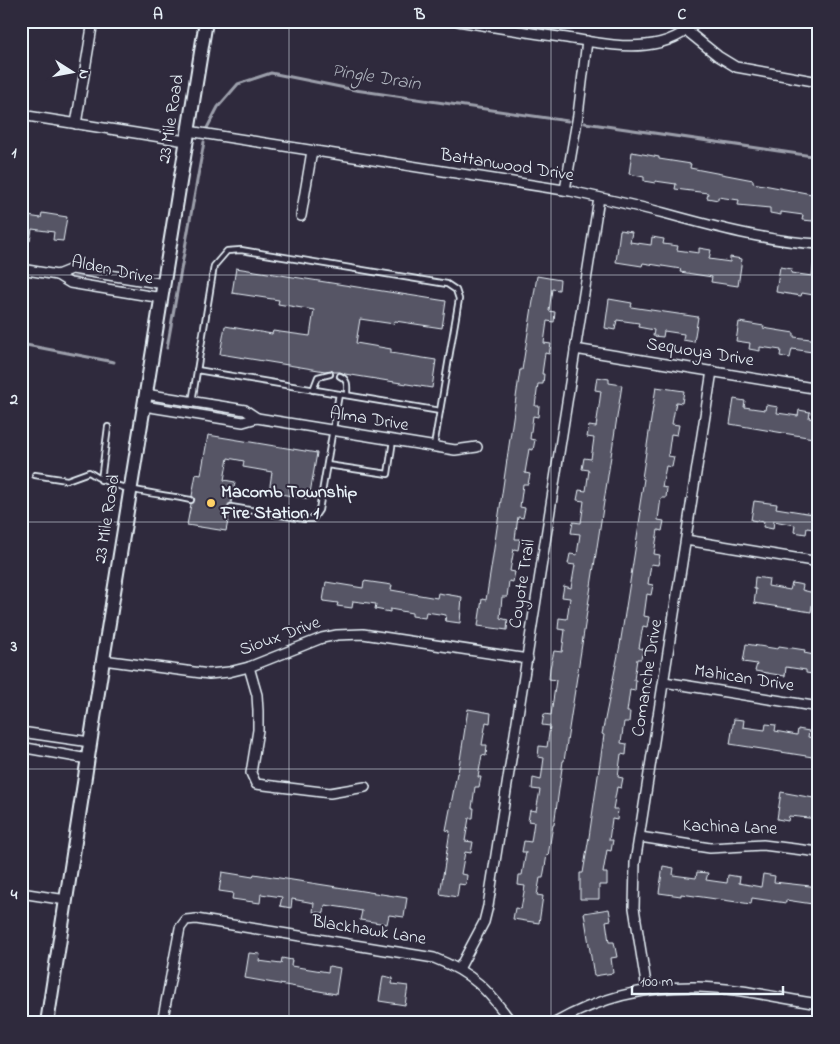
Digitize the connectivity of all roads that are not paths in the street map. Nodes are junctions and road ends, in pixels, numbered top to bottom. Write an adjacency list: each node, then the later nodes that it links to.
1 (92, 21): 9 (street)
2 (206, 21): 10 (main road, 23 Mile Road)
3 (458, 21): 6 (street)
4 (697, 21): 5 (street)
5 (687, 31): 6 (street); 7 (street)
6 (587, 41): 12 (street)
7 (819, 82)
8 (21, 115): 9 (street, Battanwood Drive)
9 (76, 124): 10 (street, Battanwood Drive)
10 (187, 136): 11 (street, Battanwood Drive); 18 (main road, 23 Mile Road)
11 (312, 151): 12 (street, Battanwood Drive); 14 (street)
12 (564, 190): 13 (street, Battanwood Drive)
13 (599, 198): 15 (street, Battanwood Drive); 20 (street, Coyote Trail)
14 (301, 216)
15 (819, 244)
16 (21, 269): 17 (street, Alden Drive)
17 (57, 275): 18 (street, Alden Drive); 19 (street, Alden Drive)
18 (164, 284): 19 (main road, 23 Mile Road)
19 (162, 298): 29 (main road, 23 Mile Road)
20 (575, 349): 22 (street, Sequoya Drive); 47 (street, Coyote Trail)
21 (197, 370): 26 (lane); 30 (lane); 31 (lane)
22 (712, 371): 25 (street, Sequoya Drive); 45 (street, Comanche Drive)
23 (330, 374): 26 (lane)
24 (340, 376): 28 (lane)
25 (819, 388)
26 (313, 390): 27 (lane)
27 (338, 394): 28 (lane); 35 (lane)
28 (348, 395): 31 (lane)
29 (145, 400): 30 (street, Alma Drive); 32 (street, Alma Drive); 42 (main road, 23 Mile Road)
30 (195, 402): 32 (lane); 33 (street, Alma Drive)
31 (440, 411): 37 (lane)
32 (196, 415): 33 (street, Alma Drive)
33 (257, 418): 35 (street, Alma Drive)
34 (108, 426): 41 (lane)
35 (332, 430): 36 (street, Alma Drive); 39 (lane)
36 (393, 440): 37 (street, Alma Drive); 39 (lane)
37 (434, 446): 38 (street, Alma Drive)
38 (477, 447)
39 (327, 464): 44 (lane)
40 (35, 475): 41 (lane)
41 (101, 480): 42 (lane)
42 (130, 488): 43 (lane); 48 (main road, 23 Mile Road)
43 (192, 500)
44 (231, 507)
45 (686, 540): 46 (street); 50 (street, Comanche Drive)
46 (819, 562)
47 (528, 659): 49 (street, Sioux Drive); 61 (street, Coyote Trail)
48 (103, 660): 49 (street, Sioux Drive); 53 (main road, 23 Mile Road)
49 (250, 667): 56 (street)
50 (664, 682): 51 (street, Mahican Drive); 57 (street, Comanche Drive)
51 (819, 707)
52 (21, 735): 53 (street)
53 (90, 742): 55 (main road, 23 Mile Road)
54 (21, 744): 55 (street)
55 (88, 759): 60 (main road, 23 Mile Road)
56 (365, 787)
57 (640, 837): 58 (street, Kachina Lane); 62 (street, Comanche Drive)
58 (819, 852)
59 (21, 893): 60 (street)
60 (66, 900): 64 (main road, 23 Mile Road)
61 (459, 969): 65 (street, Blackhawk Lane); 66 (street, Blackhawk Lane)
62 (647, 990): 63 (street); 67 (street)
63 (819, 1004)
64 (47, 1023)
65 (162, 1023)
66 (512, 1023)
67 (555, 1023)

